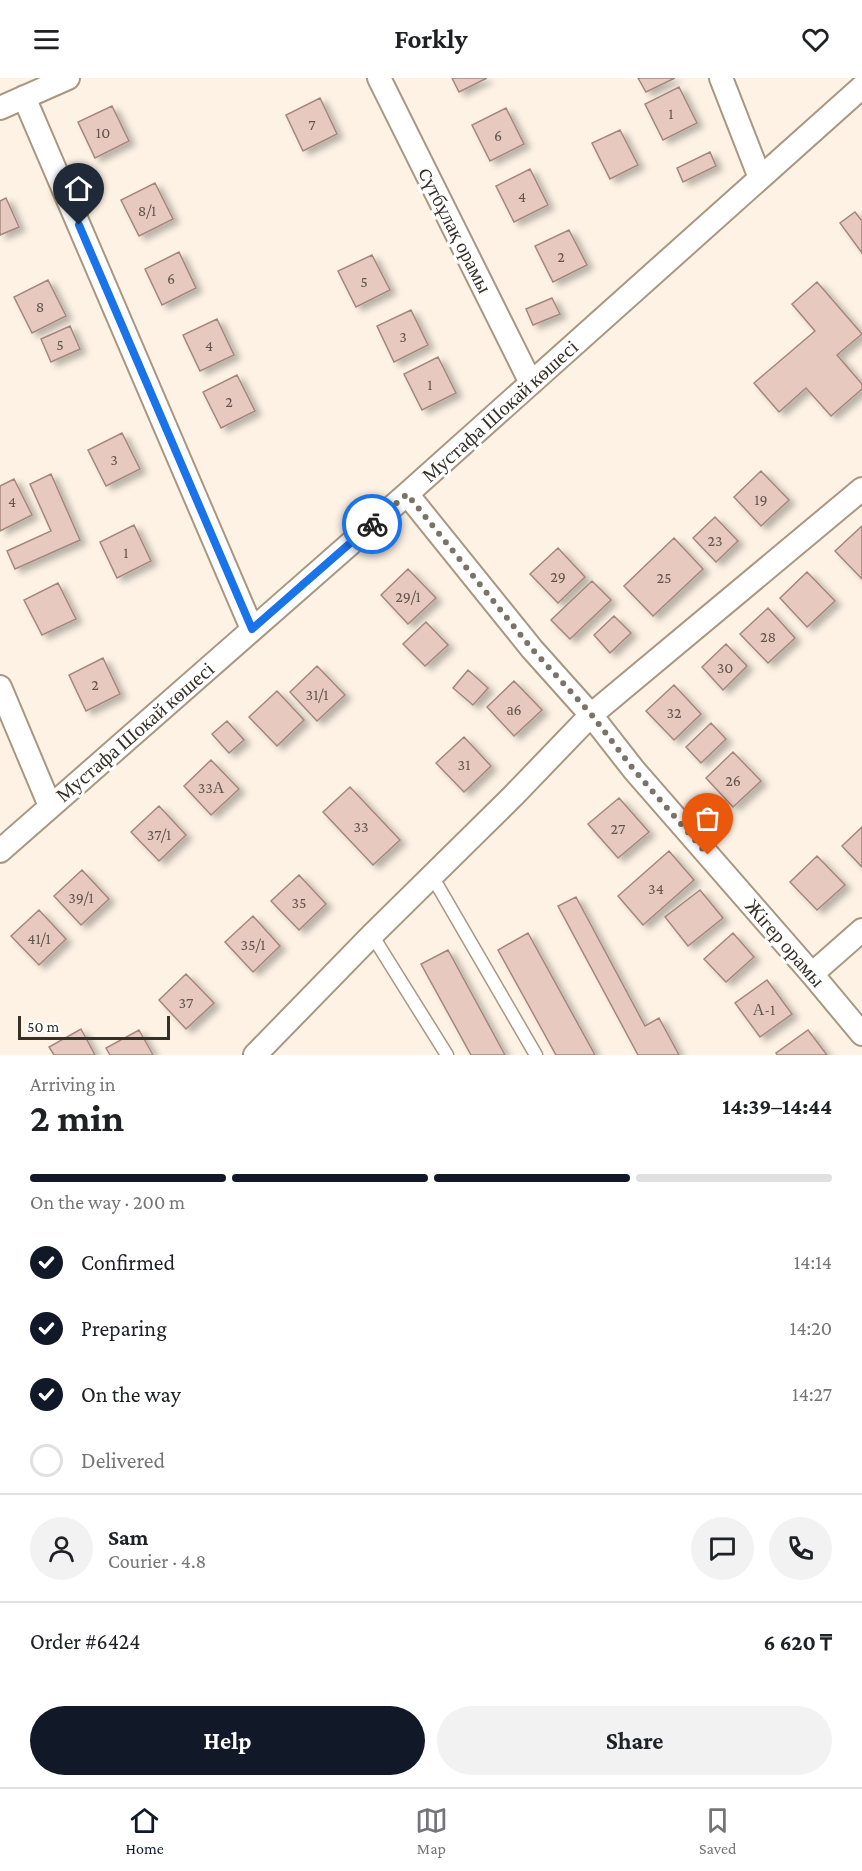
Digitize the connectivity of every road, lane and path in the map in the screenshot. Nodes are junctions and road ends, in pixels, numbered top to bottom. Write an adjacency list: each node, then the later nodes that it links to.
1 (68, 78): 5 (street)
2 (379, 78): 8 (street, Cүтбұлақ орамы)
3 (721, 78): 7 (street)
4 (862, 87): 7 (street, Мустафа Шокай көшесі)
5 (24, 97): 6 (street); 11 (street)
6 (0, 108)
7 (760, 178): 8 (street, Мустафа Шокай көшесі)
8 (531, 382): 10 (street, Мустафа Шокай көшесі)
9 (862, 489): 13 (street)
10 (407, 494): 11 (street, Мустафа Шокай көшесі); 13 (street, Жігер орамы)
11 (252, 629): 14 (street, Мустафа Шокай көшесі)
12 (0, 687): 14 (street)
13 (591, 714): 16 (street); 19 (street, Жігер орамы)
14 (50, 806): 15 (street, Мустафа Шокай көшесі)
15 (0, 851)
16 (432, 876): 18 (street); 23 (lane)
17 (862, 930): 19 (street)
18 (372, 935): 21 (street); 22 (lane)
19 (812, 974): 20 (street, Жігер орамы)
20 (862, 1034)
21 (255, 1055)
22 (447, 1055)
23 (536, 1055)

